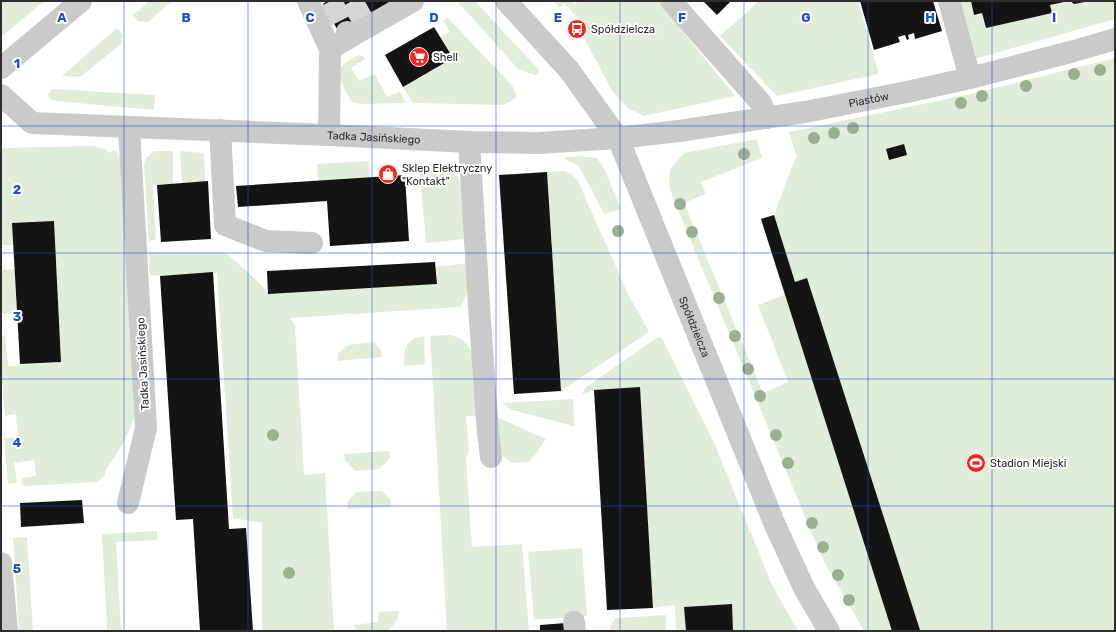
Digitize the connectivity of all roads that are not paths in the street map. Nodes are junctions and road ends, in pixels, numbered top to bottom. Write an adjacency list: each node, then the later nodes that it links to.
1 (81, 1): 9 (street)
2 (308, 1): 8 (street)
3 (506, 1): 16 (street, Spółdzielcza)
4 (671, 1): 12 (street)
5 (949, 1): 10 (street)
6 (402, 5): 8 (street)
7 (1115, 39): 10 (street, Piastów)
8 (330, 49): 15 (street)
9 (1, 68)
10 (970, 78): 12 (street, Piastów)
11 (1, 95): 13 (street, Tadka Jasińskiego)
12 (767, 118): 16 (street, Piastów)
13 (129, 127): 14 (street, Tadka Jasińskiego); 20 (street, Tadka Jasińskiego)
14 (220, 130): 15 (street, Tadka Jasińskiego); 18 (street)
15 (329, 135): 17 (street, Tadka Jasińskiego)
16 (618, 138): 17 (street, Tadka Jasińskiego); 23 (street, Spółdzielcza)
17 (469, 142): 19 (street)
18 (312, 244)
19 (491, 457)
20 (128, 504)
21 (1, 563): 22 (street)
22 (7, 631)
23 (829, 631)

